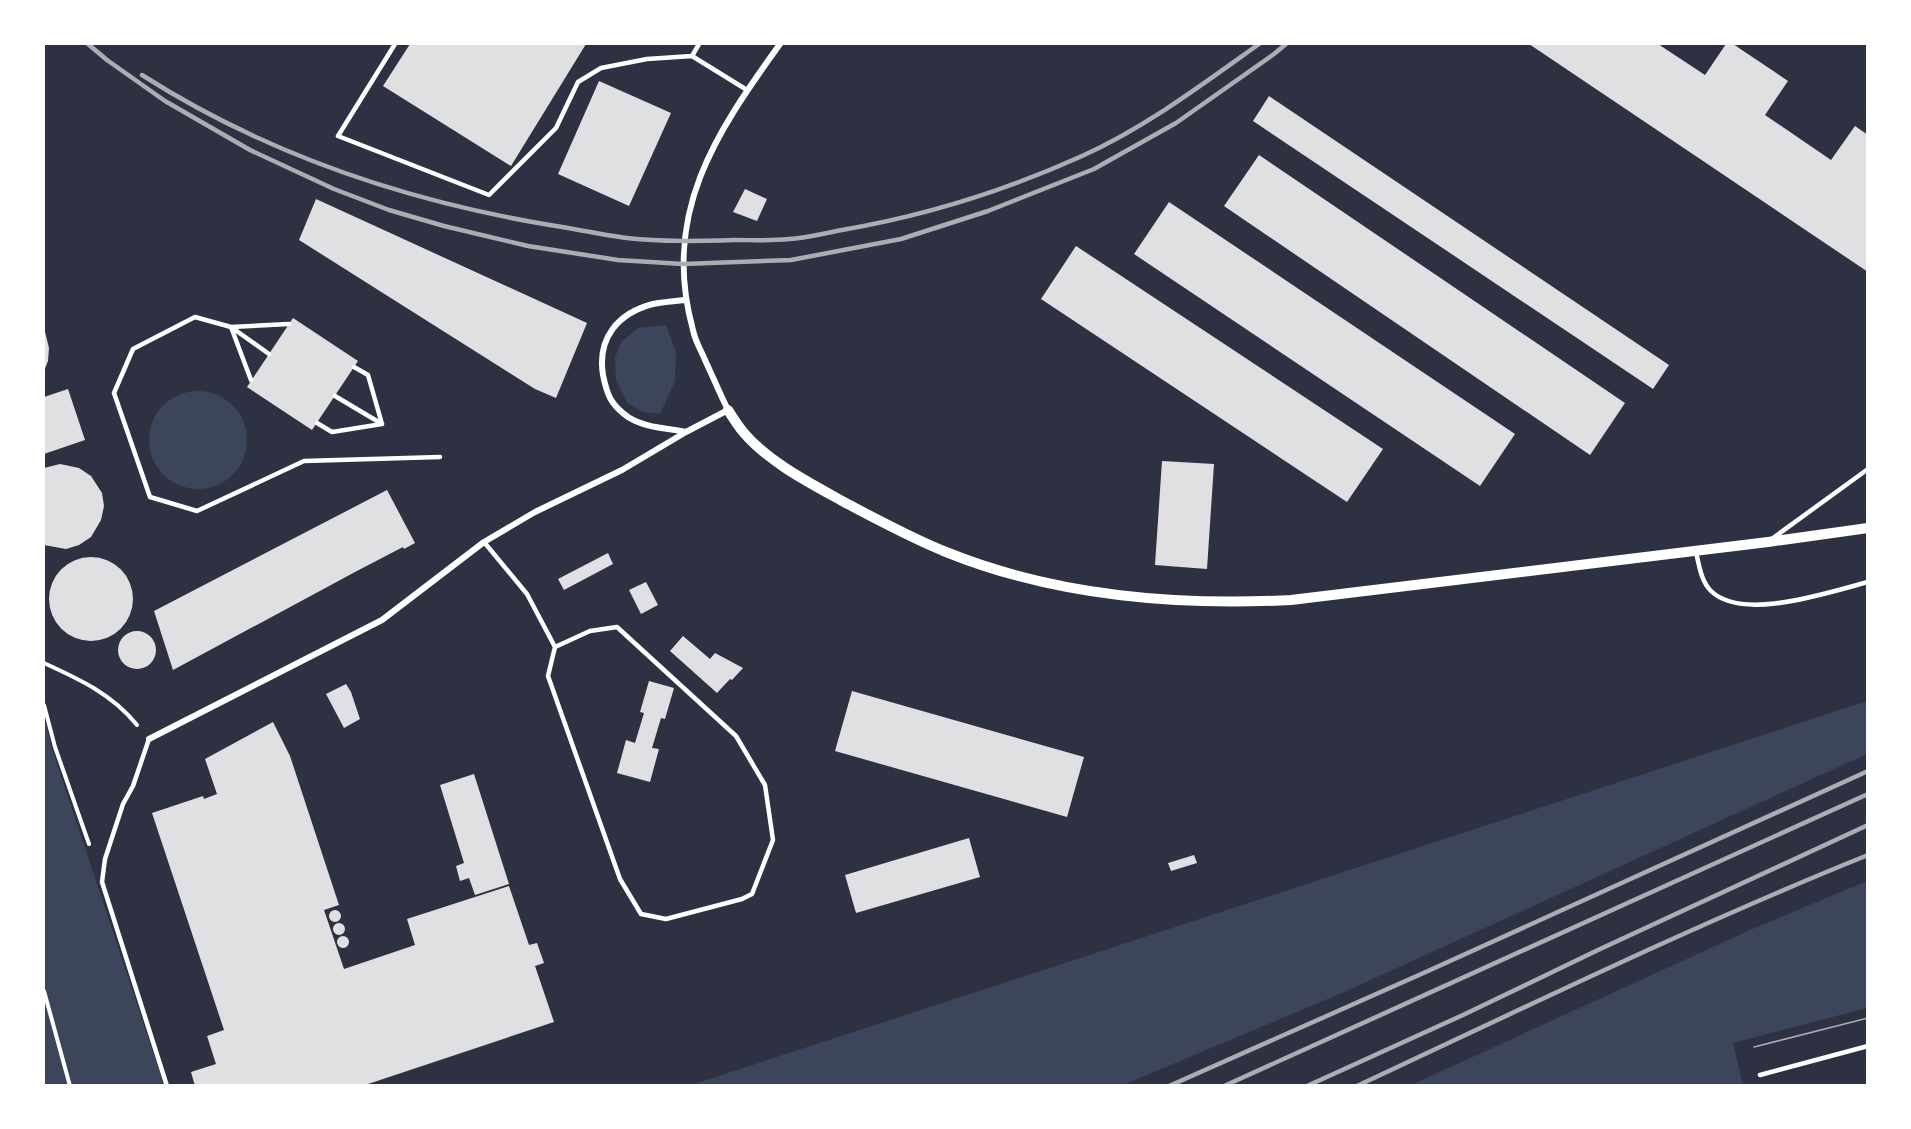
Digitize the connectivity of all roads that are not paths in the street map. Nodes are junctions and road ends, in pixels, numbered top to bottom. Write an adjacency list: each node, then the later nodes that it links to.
1 (395, 44): 4 (lane)
2 (699, 44): 4 (lane)
3 (780, 44): 5 (street)
4 (692, 56): 5 (lane)
5 (747, 90): 6 (street)
6 (686, 300): 13 (street); 16 (street)
7 (289, 324): 8 (lane)
8 (231, 327): 9 (lane); 11 (lane); 17 (lane)
9 (269, 354)
10 (354, 366): 15 (lane)
11 (251, 380)
12 (335, 396): 15 (lane)
13 (728, 410): 16 (street); 22 (street)
14 (317, 423): 15 (lane)
15 (382, 424)
16 (686, 432): 20 (street)
17 (440, 457)
18 (1868, 469): 21 (lane)
19 (1868, 528): 21 (street)
20 (484, 542): 24 (lane); 25 (street)
21 (1768, 542): 22 (street)
22 (1695, 550): 23 (lane)
23 (1868, 582)
24 (555, 647): 24 (lane)
25 (149, 739): 28 (lane)
26 (1868, 1047): 27 (lane)
27 (1760, 1075)
28 (167, 1086)

